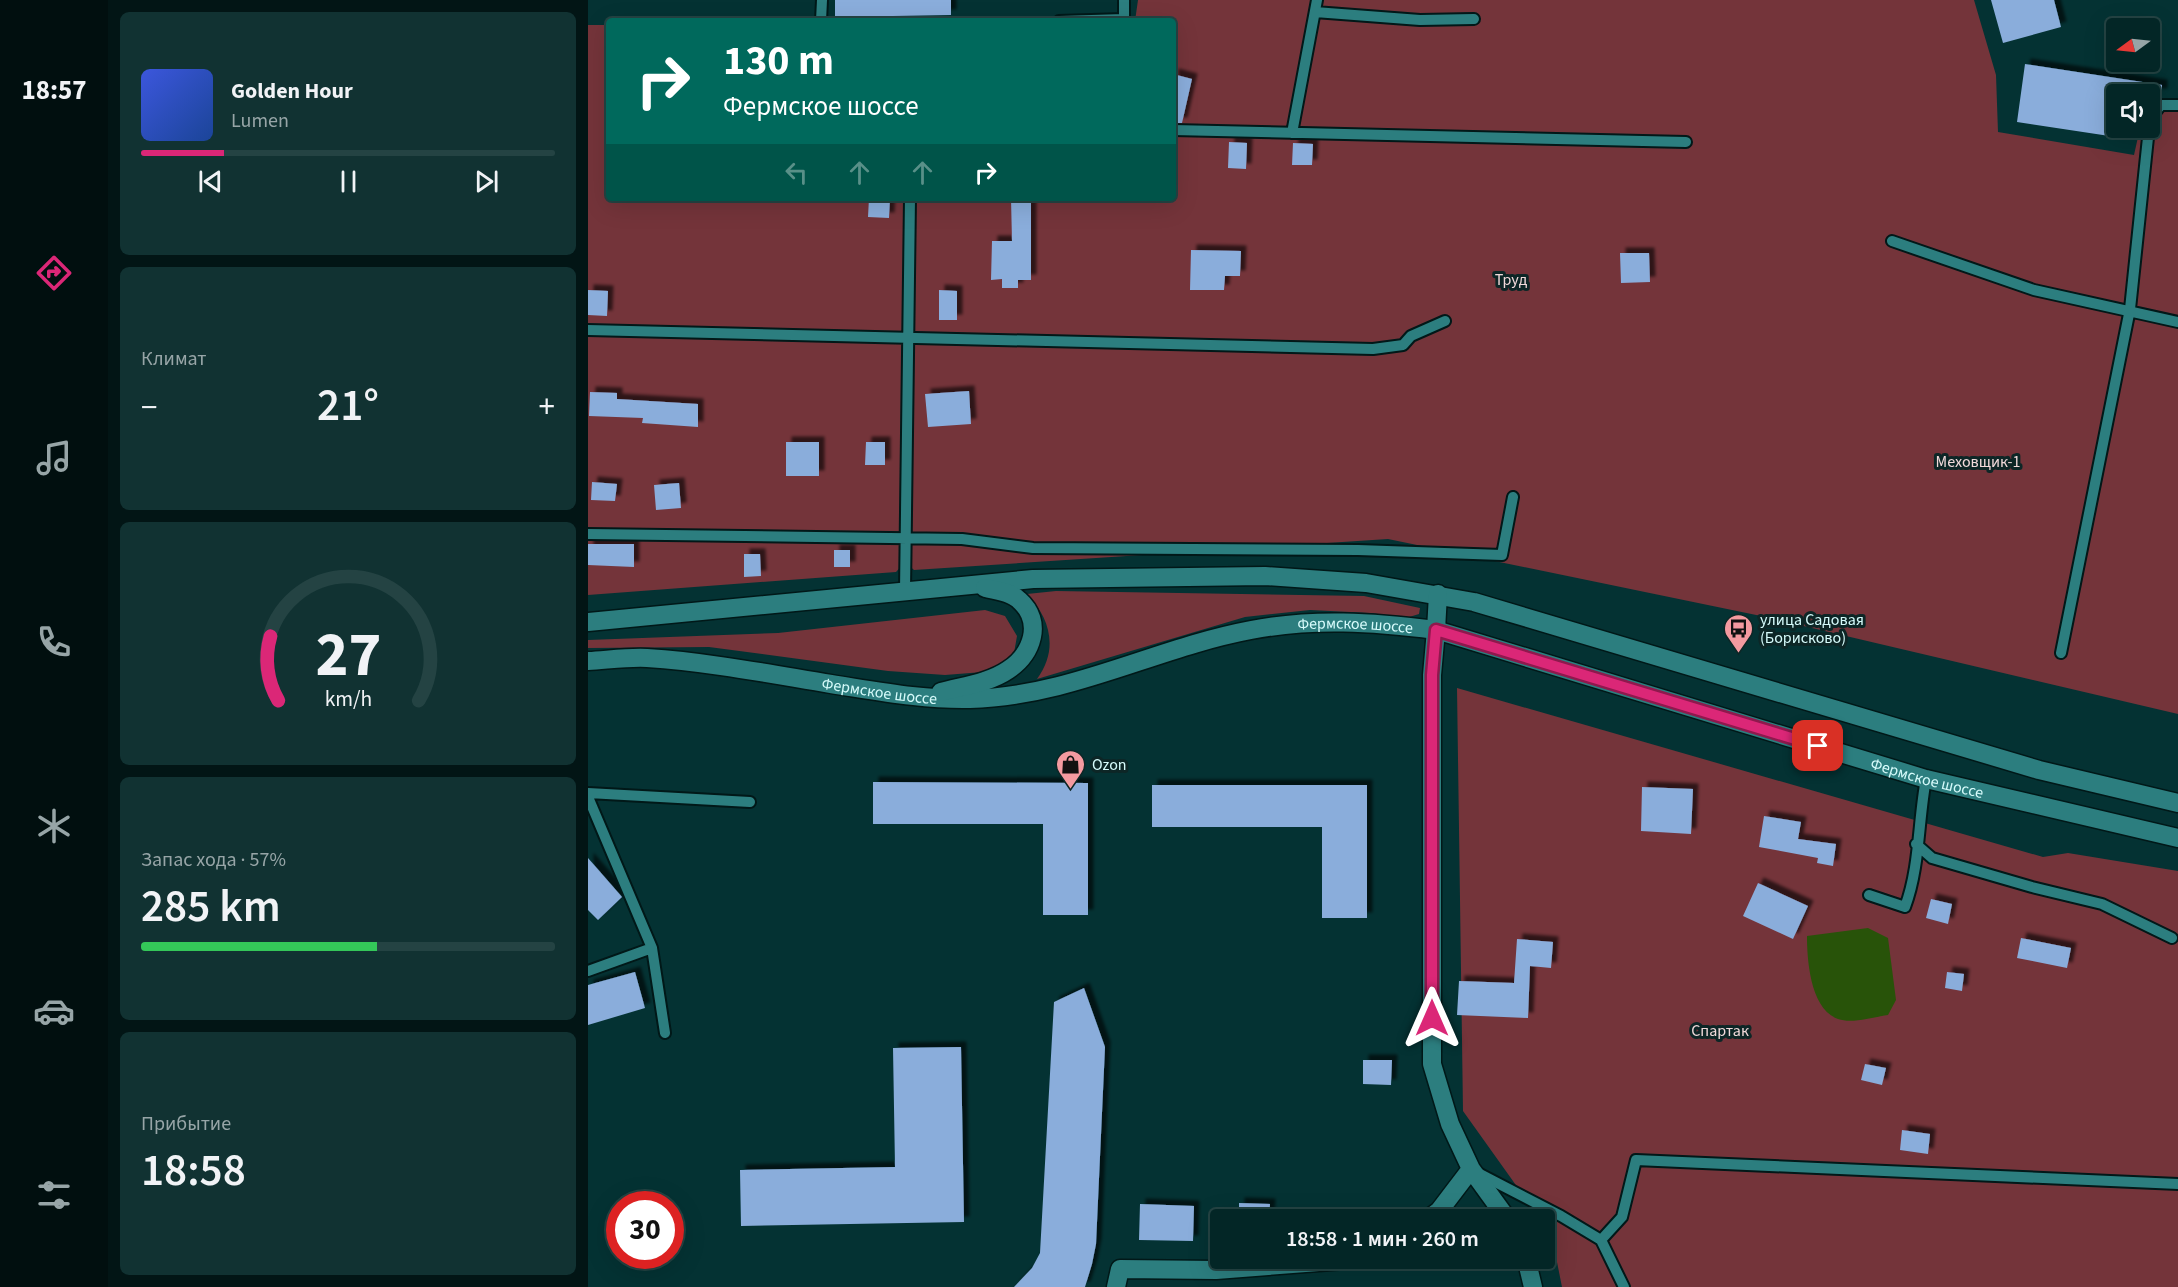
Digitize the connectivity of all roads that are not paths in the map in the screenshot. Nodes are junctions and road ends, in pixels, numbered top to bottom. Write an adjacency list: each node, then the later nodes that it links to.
1 (822, 0): 5 (lane)
2 (1124, 0): 6 (lane)
3 (1317, 0): 4 (lane)
4 (1315, 12): 7 (lane); 11 (lane)
5 (821, 18)
6 (1124, 18)
7 (1474, 19)
8 (2178, 105): 9 (lane)
9 (2160, 106)
10 (1176, 130): 11 (lane)
11 (1292, 133): 13 (lane)
12 (2148, 138): 16 (lane)
13 (1686, 142)
14 (910, 201): 20 (lane)
15 (1892, 241): 16 (lane)
16 (2130, 309): 18 (lane); 29 (lane)
17 (1445, 321): 20 (lane)
18 (2178, 322)
19 (588, 330): 20 (lane)
20 (908, 338): 23 (lane)
21 (1513, 497): 23 (lane)
22 (588, 534): 23 (lane)
23 (905, 539): 25 (lane)
24 (970, 585): 25 (main road); 26 (main road); 31 (main road)
25 (905, 591): 27 (main road)
26 (1438, 594): 28 (main road); 35 (main road)
27 (588, 622)
28 (1436, 630): 31 (main road, Фермское шоссе); 32 (main road, Фермское шоссе); 43 (main road)
29 (2061, 653)
30 (588, 661): 31 (main road, Фермское шоссе)
31 (919, 698)
32 (1926, 779): 36 (main road, Фермское шоссе); 37 (lane)
33 (588, 795): 34 (lane); 40 (lane)
34 (750, 802)
35 (2178, 803)
36 (2178, 838)
37 (1917, 844): 38 (lane); 39 (lane)
38 (1869, 895)
39 (2172, 938)
40 (652, 948): 41 (lane); 42 (lane)
41 (588, 971)
42 (665, 1033)
43 (1471, 1169): 45 (main road); 46 (main road); 47 (lane)
44 (2178, 1184): 47 (lane)
45 (1441, 1209)
46 (1500, 1209)
47 (1601, 1240): 52 (lane)
48 (1229, 1269): 50 (main road)
49 (1529, 1269): 51 (main road)
50 (1116, 1287)
51 (1533, 1287)
52 (1624, 1287)

